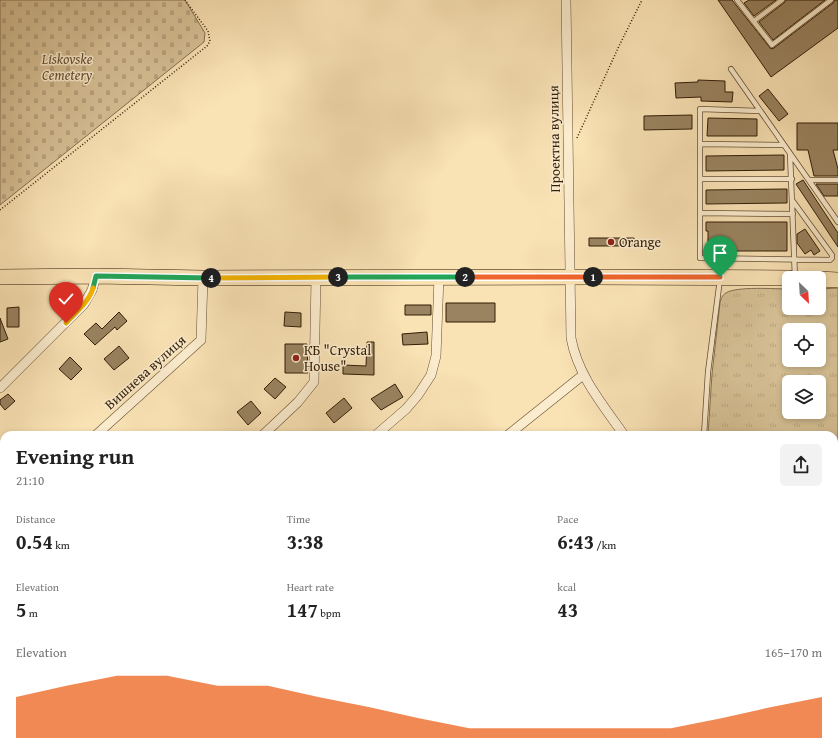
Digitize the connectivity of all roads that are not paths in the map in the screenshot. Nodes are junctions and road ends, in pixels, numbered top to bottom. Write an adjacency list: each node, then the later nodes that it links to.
1 (566, 0): 24 (street, Проектна вулиця)
2 (738, 0): 5 (lane)
3 (782, 0): 5 (lane)
4 (831, 0): 5 (lane)
5 (754, 21)
6 (731, 69): 7 (lane)
7 (760, 111): 8 (lane); 9 (lane)
8 (700, 144): 9 (lane); 11 (lane)
9 (784, 145): 10 (lane)
10 (790, 153): 12 (lane); 13 (lane)
11 (700, 179): 12 (lane); 16 (lane)
12 (792, 179): 15 (lane)
13 (809, 180): 14 (lane); 18 (lane)
14 (838, 180)
15 (792, 200): 17 (lane); 19 (lane)
16 (700, 213): 17 (lane); 19 (lane)
17 (793, 214): 19 (lane)
18 (838, 222)
19 (795, 259): 20 (lane)
20 (796, 271)
21 (96, 276): 22 (main road); 26 (main road); 32 (street)
22 (0, 277)
23 (439, 277): 24 (main road); 27 (main road); 35 (street)
24 (570, 277): 25 (main road); 31 (street, Проектна вулиця)
25 (720, 277): 28 (main road); 38 (lane)
26 (202, 278): 27 (main road); 33 (street, Вишнева вулиця)
27 (316, 278): 34 (street)
28 (782, 278)
29 (826, 279): 30 (main road)
30 (838, 280)
31 (583, 375): 36 (street); 37 (street, Проектна вулиця)
32 (0, 388)
33 (100, 431)
34 (267, 431)
35 (381, 431)
36 (513, 431)
37 (621, 431)
38 (704, 431)

